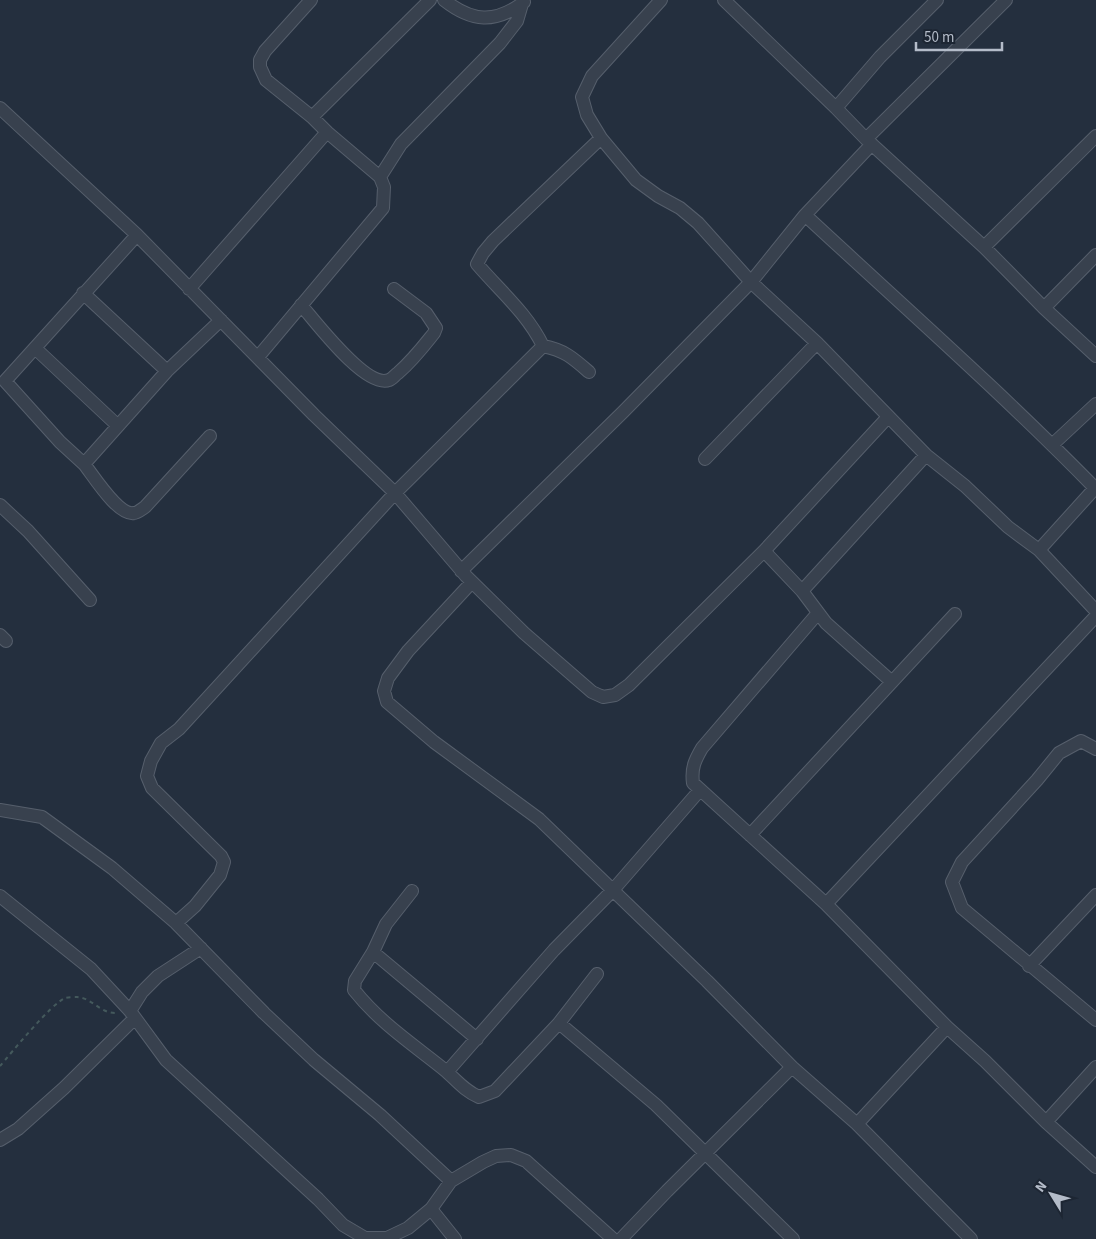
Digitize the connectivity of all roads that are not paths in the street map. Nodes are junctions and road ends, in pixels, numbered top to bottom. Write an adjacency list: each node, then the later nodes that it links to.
1 (311, 0): 11 (street)
2 (430, 0): 11 (street)
3 (444, 0): 8 (street)
4 (661, 0): 14 (street)
5 (724, 0): 10 (street)
6 (937, 0): 10 (street)
7 (1006, 0): 15 (street)
8 (524, 2): 16 (street)
9 (0, 108): 18 (street)
10 (836, 108): 15 (street)
11 (312, 117): 12 (street)
12 (326, 132): 16 (street); 22 (street)
13 (1096, 136): 19 (street)
14 (600, 138): 21 (street); 29 (street)
15 (869, 142): 17 (street); 19 (street)
16 (380, 176): 25 (street)
17 (805, 216): 21 (street); 40 (street)
18 (136, 235): 22 (street); 24 (street)
19 (984, 247): 26 (street)
20 (1096, 255): 26 (street)
21 (751, 282): 28 (street); 49 (street)
22 (189, 289): 27 (street)
23 (394, 289): 25 (street)
24 (83, 293): 30 (street); 33 (street)
25 (301, 305): 31 (street)
26 (1044, 308): 32 (street)
27 (221, 320): 31 (street); 33 (street)
28 (817, 343): 37 (street); 42 (street)
29 (544, 346): 34 (street); 45 (street)
30 (36, 349): 35 (street); 38 (street)
31 (258, 356): 45 (street)
32 (1096, 356)
33 (167, 371): 38 (street)
34 (589, 372)
35 (3, 384): 43 (street)
36 (1096, 404): 40 (street)
37 (888, 417): 41 (street); 48 (street)
38 (117, 425): 43 (street)
39 (210, 436): 43 (street)
40 (1052, 445): 44 (street)
41 (926, 455): 47 (street); 51 (street)
42 (705, 459)
43 (84, 464)
44 (1095, 488): 47 (street)
45 (394, 493): 49 (street); 67 (street)
46 (0, 505): 52 (street)
47 (1039, 550): 53 (street)
48 (764, 552): 50 (street); 51 (street)
49 (461, 570): 50 (street)
50 (472, 582): 62 (street)
51 (802, 591): 54 (street)
52 (90, 600)
53 (1096, 611)
54 (818, 613): 57 (street); 59 (street)
55 (955, 614): 57 (street)
56 (1096, 616): 66 (street)
57 (892, 682): 61 (street)
58 (1096, 750): 70 (street)
59 (700, 790): 61 (street); 62 (street)
60 (0, 810): 67 (street)
61 (750, 835): 66 (street)
62 (613, 890): 76 (street); 77 (street)
63 (412, 891): 69 (street)
64 (1096, 895): 70 (street)
65 (0, 896): 72 (street)
66 (826, 904): 75 (street)
67 (176, 923): 68 (street)
68 (201, 948): 72 (street); 85 (street)
69 (373, 952): 76 (street); 79 (street)
70 (1030, 966): 73 (street)
71 (597, 974): 74 (street)
72 (132, 1014): 82 (street); 86 (street)
73 (1096, 1020)
74 (560, 1023): 79 (street); 83 (street)
75 (947, 1027): 80 (street); 81 (street)
76 (477, 1039): 79 (street)
77 (792, 1067): 81 (street); 83 (street)
78 (1096, 1067): 80 (street)
79 (447, 1072)
80 (1046, 1122): 84 (street)
81 (857, 1124): 91 (street)
82 (0, 1140)
83 (706, 1153): 89 (street); 90 (street)
84 (1096, 1167)
85 (451, 1180): 86 (street); 88 (street)
86 (431, 1208): 87 (street)
87 (455, 1239)
88 (613, 1239)
89 (621, 1239)
90 (793, 1239)
91 (971, 1239)

